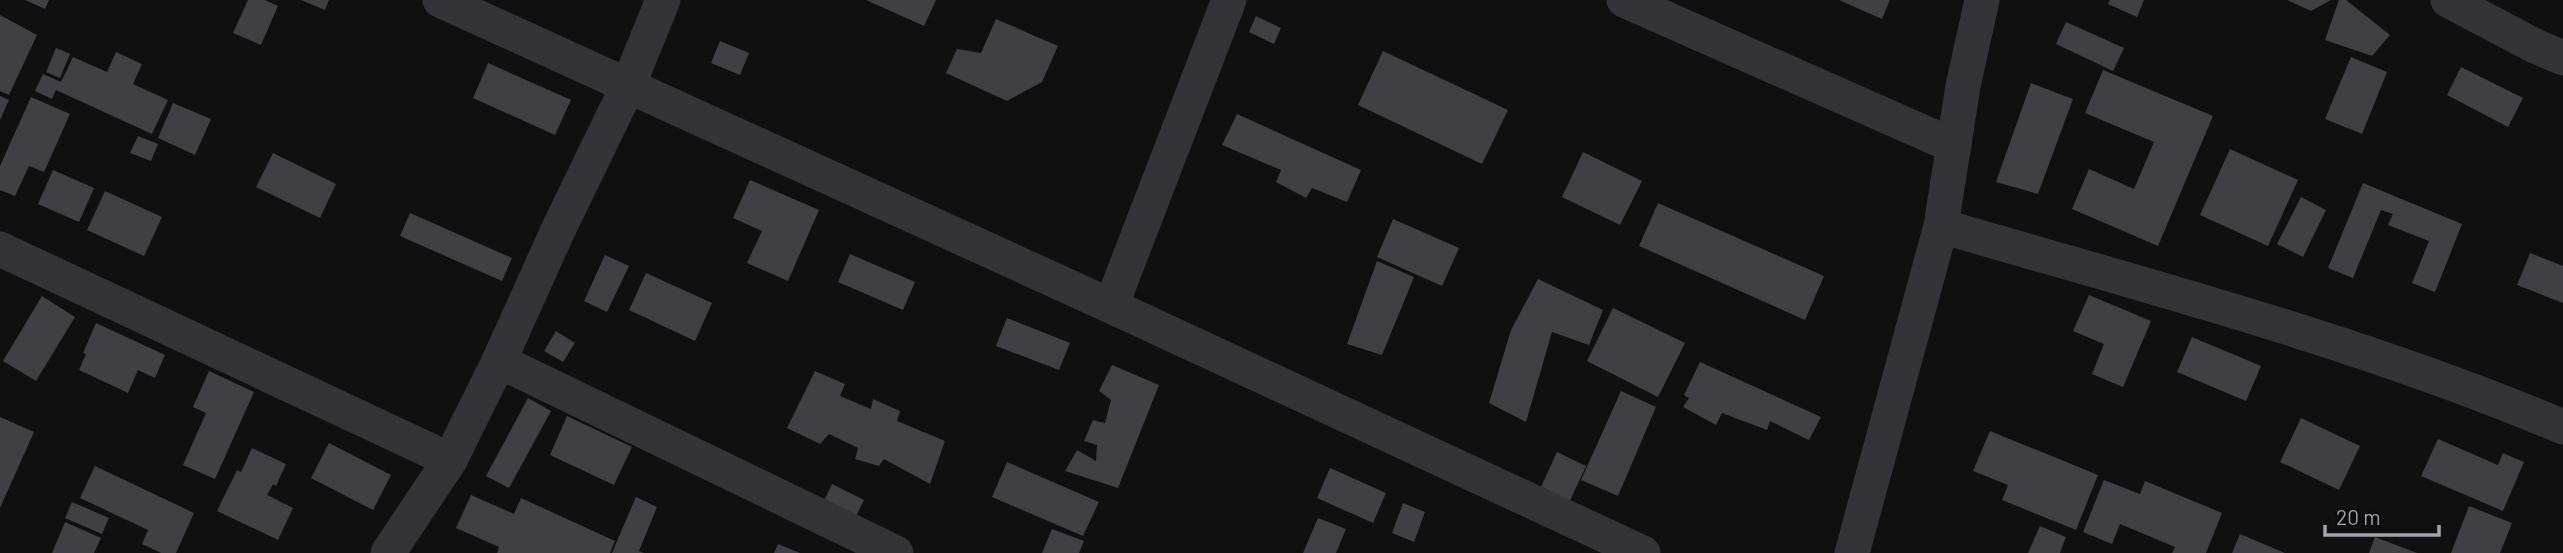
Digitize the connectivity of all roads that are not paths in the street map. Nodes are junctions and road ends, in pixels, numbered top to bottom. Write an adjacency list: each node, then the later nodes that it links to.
1 (439, 0): 8 (street)
2 (663, 0): 8 (street)
3 (1229, 0): 12 (street)
4 (1624, 0): 9 (street)
5 (1982, 0): 9 (street)
6 (2448, 0): 7 (street)
7 (2563, 58)
8 (628, 86): 12 (street); 13 (street)
9 (1954, 146): 10 (street)
10 (1941, 226): 14 (street); 19 (street)
11 (0, 250): 15 (street)
12 (1111, 306): 18 (street)
13 (499, 361): 15 (street); 17 (street)
14 (2563, 427)
15 (450, 460): 16 (street)
16 (388, 553)
17 (896, 553)
18 (1643, 553)
19 (1852, 553)

